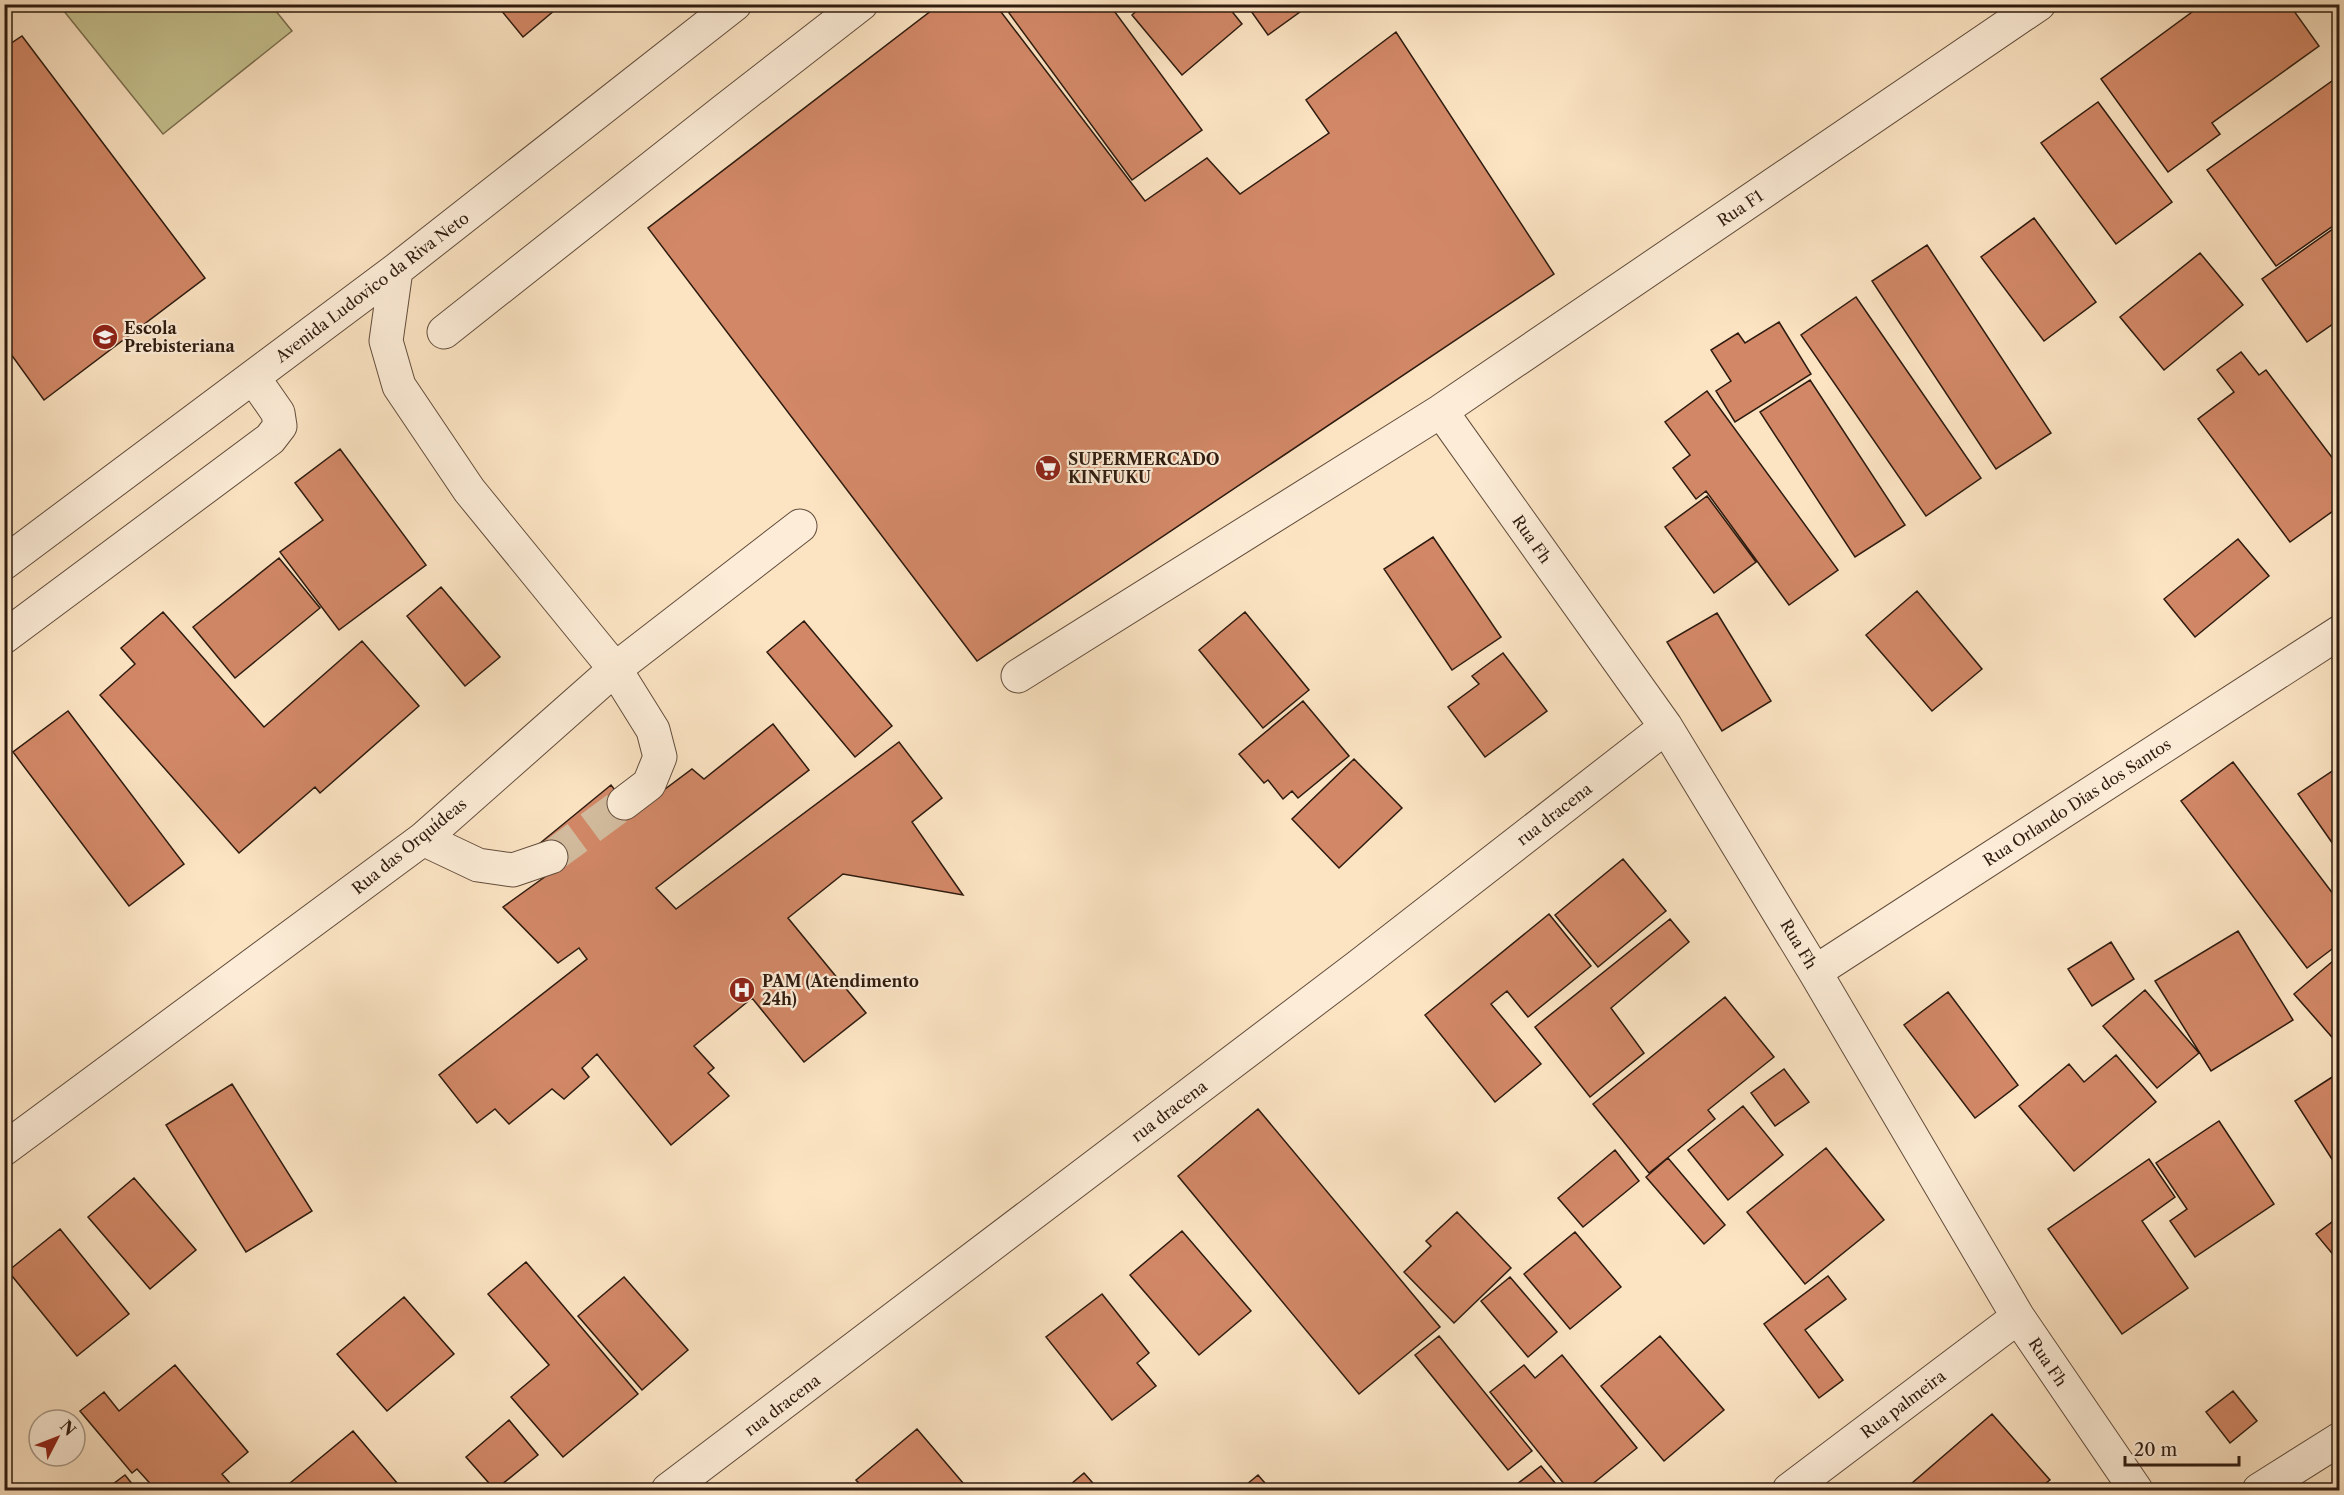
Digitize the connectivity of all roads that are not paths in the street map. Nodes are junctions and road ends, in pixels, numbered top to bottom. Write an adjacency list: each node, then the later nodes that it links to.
1 (735, 4): 4 (street, Avenida Ludovico da Riva Neto)
2 (861, 4): 5 (street)
3 (2039, 4): 7 (street, Rua F1)
4 (396, 270): 6 (street, Avenida Ludovico da Riva Neto); 12 (street)
5 (444, 332)
6 (253, 377): 9 (street, Avenida Ludovico da Riva Neto); 10 (street)
7 (1441, 411): 13 (street, Rua F1); 14 (street, Rua Fh)
8 (800, 526): 12 (street, Rua das Orquídeas)
9 (4, 563)
10 (9, 624)
11 (2340, 632): 18 (street, Rua Orlando Dias dos Santos)
12 (615, 669): 15 (street); 16 (street, Rua das Orquídeas)
13 (1018, 676)
14 (1666, 727): 18 (street, Rua Fh); 22 (street, rua dracena)
15 (624, 803)
16 (423, 839): 17 (street); 19 (street, Rua das Orquídeas)
17 (551, 857)
18 (1815, 972): 20 (street, Rua Fh)
19 (4, 1149)
20 (2018, 1317): 23 (street, Rua palmeira); 24 (street, Rua Fh)
21 (2340, 1439): 25 (street)
22 (668, 1491)
23 (1789, 1491)
24 (2136, 1491)
25 (2259, 1491)

